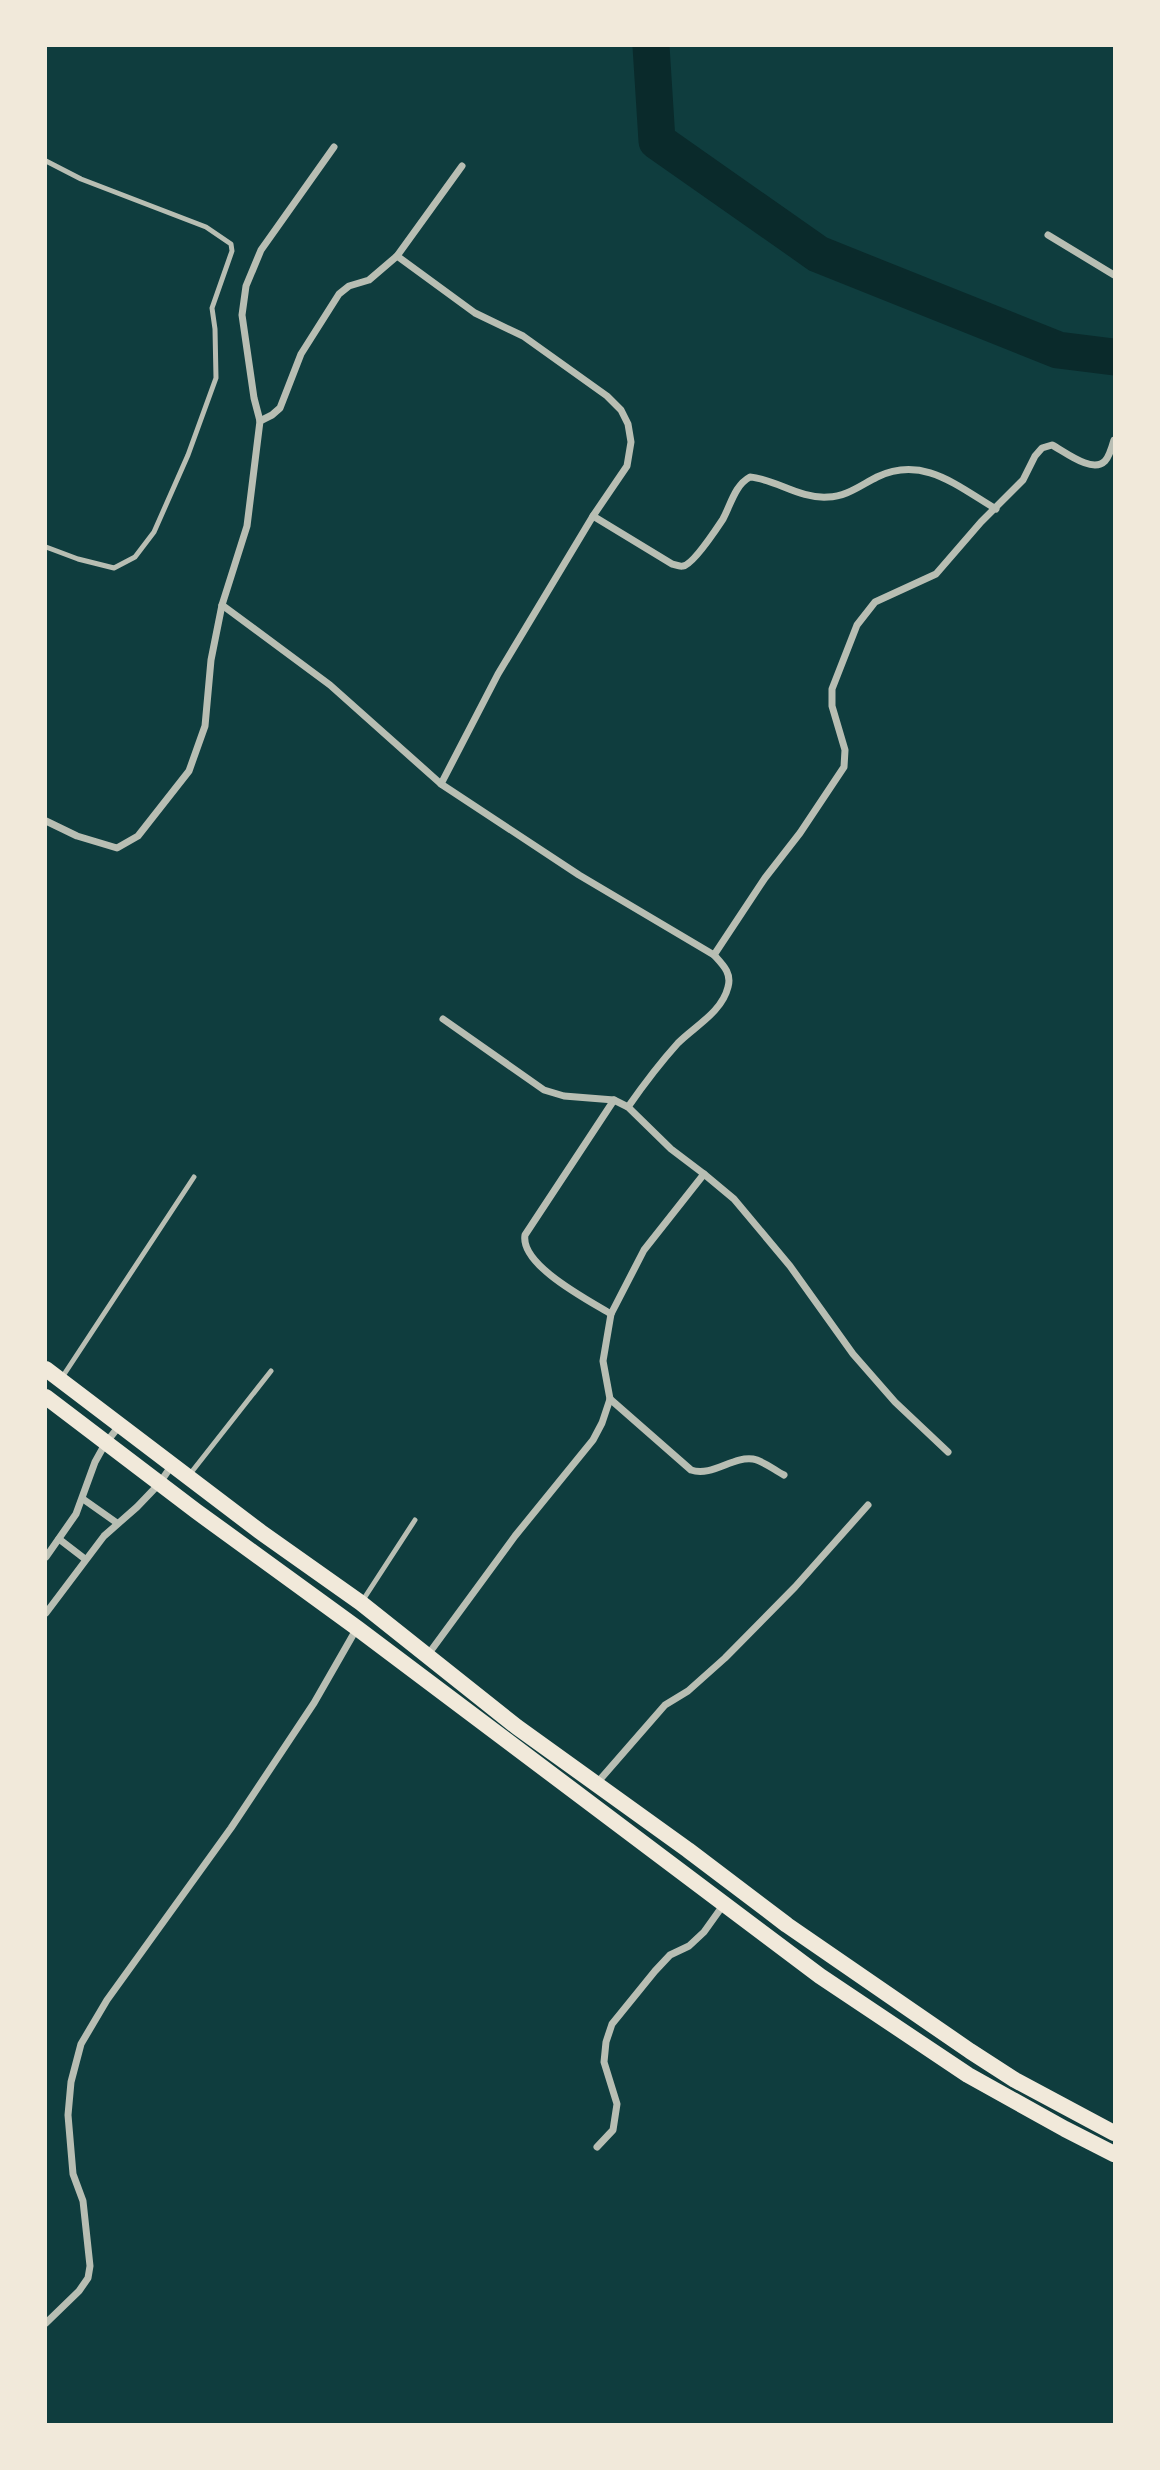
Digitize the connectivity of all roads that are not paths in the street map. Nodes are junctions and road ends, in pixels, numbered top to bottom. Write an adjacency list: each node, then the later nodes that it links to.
1 (334, 147): 7 (street)
2 (46, 161): 11 (lane)
3 (462, 166): 5 (street)
4 (1048, 235): 6 (street)
5 (397, 256): 7 (street); 10 (street)
6 (1115, 275)
7 (260, 421): 12 (street)
8 (1115, 440): 9 (street)
9 (996, 509): 10 (street); 15 (street)
10 (593, 516): 13 (street)
11 (46, 547)
12 (222, 605): 13 (street); 14 (street)
13 (441, 784): 15 (street)
14 (46, 821)
15 (714, 955): 18 (street)
16 (443, 1019): 17 (street)
17 (614, 1100): 18 (street); 21 (street)
18 (628, 1107): 19 (street)
19 (704, 1174): 21 (street); 29 (street)
20 (194, 1177): 24 (lane)
21 (611, 1314): 26 (street)
22 (46, 1369): 24 (highway)
23 (271, 1371): 32 (lane)
24 (61, 1380): 27 (highway)
25 (46, 1397): 28 (highway)
26 (610, 1399): 31 (street); 44 (street)
27 (120, 1425): 28 (street); 30 (highway)
28 (105, 1444): 33 (highway); 34 (street)
29 (948, 1452)
30 (172, 1464): 32 (highway); 33 (street)
31 (784, 1475)
32 (188, 1476): 41 (highway)
33 (159, 1484): 37 (street); 43 (highway)
34 (83, 1499): 37 (street); 38 (street)
35 (868, 1505): 45 (street)
36 (415, 1520): 41 (lane)
37 (117, 1523): 40 (street)
38 (59, 1539): 39 (street); 40 (street)
39 (46, 1557)
40 (85, 1559): 42 (street)
41 (361, 1603): 44 (highway)
42 (46, 1613)
43 (357, 1628): 47 (highway); 52 (street)
44 (427, 1657): 45 (highway)
45 (597, 1784): 46 (highway)
46 (644, 1818): 47 (highway); 49 (highway)
47 (631, 1834): 48 (highway)
48 (723, 1904): 50 (street); 51 (highway)
49 (1115, 2133)
50 (597, 2147)
51 (1115, 2154)
52 (46, 2323)

